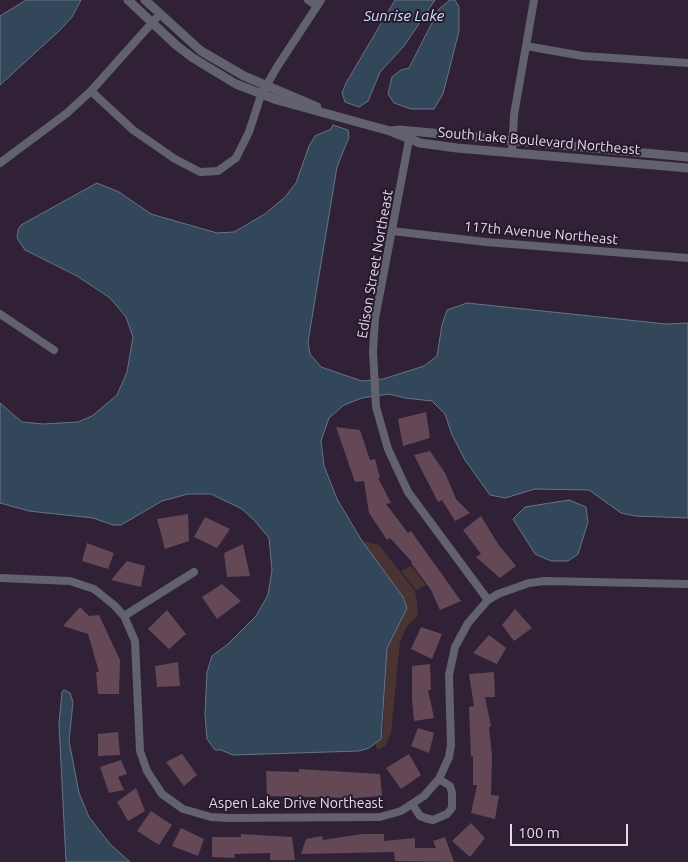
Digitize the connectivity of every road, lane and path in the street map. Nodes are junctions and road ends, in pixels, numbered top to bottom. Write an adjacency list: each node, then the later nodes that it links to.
1 (128, 0): 7 (street, South Lake Boulevard Northeast)
2 (145, 0): 6 (street, South Lake Boulevard Northeast)
3 (308, 0): 5 (street)
4 (534, 0): 8 (street)
5 (319, 3): 10 (street)
6 (159, 15): 7 (street); 10 (street, South Lake Boulevard Northeast)
7 (152, 24): 11 (street); 12 (street, South Lake Boulevard Northeast)
8 (526, 46): 9 (street); 16 (street)
9 (688, 63)
10 (268, 86): 12 (street); 13 (street, South Lake Boulevard Northeast)
11 (91, 91): 12 (street); 19 (street)
12 (261, 95): 13 (street, South Lake Boulevard Northeast)
13 (323, 111): 14 (street, South Lake Boulevard Northeast)
14 (390, 131): 15 (street, South Lake Boulevard Northeast); 16 (street, South Lake Boulevard Northeast)
15 (408, 140): 17 (street, South Lake Boulevard Northeast); 21 (street, Edison Street Northeast)
16 (513, 141): 17 (street); 18 (street, South Lake Boulevard Northeast)
17 (512, 152): 20 (street, South Lake Boulevard Northeast)
18 (688, 157)
19 (0, 163)
20 (688, 168)
21 (392, 232): 22 (street, 117th Avenue Northeast); 28 (street, Edison Street Northeast)
22 (688, 258)
23 (0, 314): 24 (street)
24 (54, 350)
25 (194, 572): 29 (street)
26 (0, 578): 29 (street, Aspen Lake Drive Northeast)
27 (688, 584): 28 (street, Aspen Lake Drive Northeast)
28 (488, 600): 30 (street, Aspen Lake Drive Northeast)
29 (124, 616): 31 (street, Aspen Lake Drive Northeast)
30 (439, 779): 31 (street, Aspen Lake Drive Northeast); 31 (street)
31 (412, 804)

